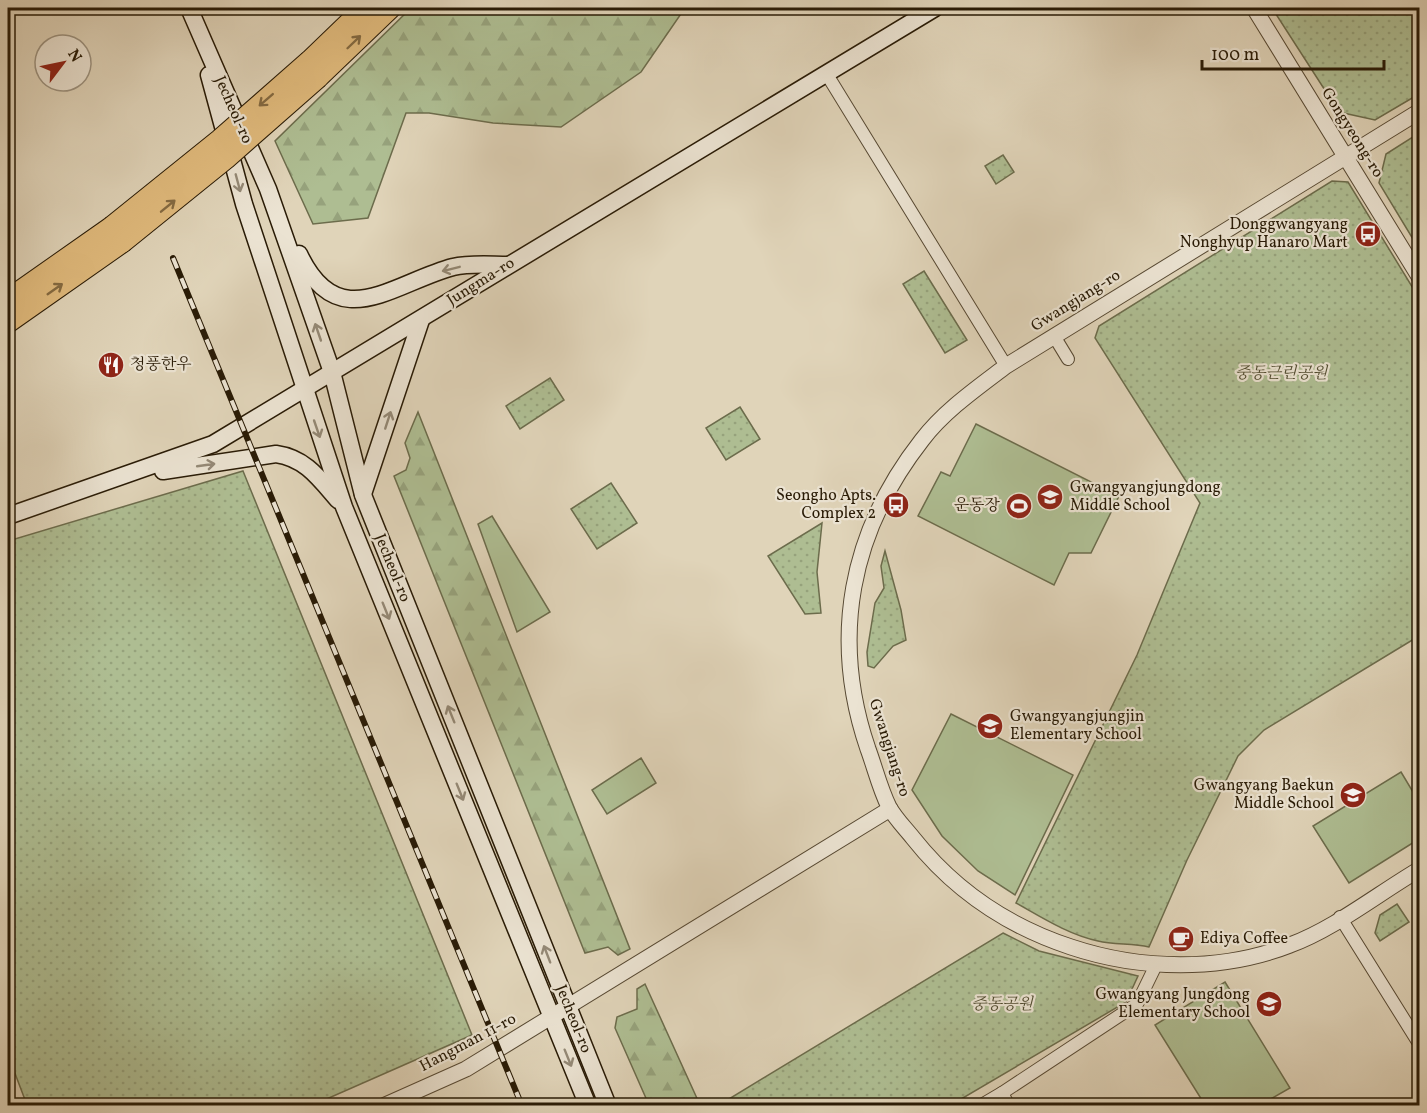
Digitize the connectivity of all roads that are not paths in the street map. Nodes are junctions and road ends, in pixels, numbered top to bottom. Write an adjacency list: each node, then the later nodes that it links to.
1 (189, 8): 6 (main road, Jecheol-ro)
2 (365, 8): 7 (highway)
3 (390, 8): 7 (highway, one-way to 3)
4 (935, 8): 8 (main road, Jungma-ro)
5 (1254, 8): 10 (street, Gongyeong-ro)
6 (196, 25): 11 (main road, Jecheol-ro); 22 (main road, Jecheol-ro, one-way to 22)
7 (314, 69): 12 (highway, bridge)
8 (826, 73): 13 (main road, Jungma-ro); 20 (street)
9 (1419, 111): 10 (street, Gwangjang-ro)
10 (1345, 157): 14 (street, Gongyeong-ro); 18 (street, Gwangjang-ro)
11 (268, 189): 13 (main road, one-way to 11); 21 (main road, Jecheol-ro, one-way to 11)
12 (117, 235): 15 (highway); 17 (highway, one-way to 12)
13 (509, 265): 16 (main road, Jungma-ro)
14 (1419, 278)
15 (8, 300)
16 (421, 320): 21 (main road, Jungma-ro); 24 (main road, one-way to 16)
17 (8, 322)
18 (1054, 336): 19 (street); 20 (street, Gwangjang-ro)
19 (1068, 359)
20 (1006, 366): 27 (street, Gwangjang-ro)
21 (332, 372): 22 (main road, Jungma-ro); 24 (main road, Jecheol-ro)
22 (304, 390): 23 (main road, Jungma-ro); 25 (main road, Jecheol-ro, one-way to 25)
23 (127, 476): 25 (main road, one-way to 25); 26 (main road, Jungma-ro)
24 (363, 495): 31 (main road, Jecheol-ro, one-way to 24)
25 (344, 507): 32 (main road, Jecheol-ro, one-way to 32)
26 (8, 516)
27 (890, 809): 30 (street, Gwangjang-ro); 31 (street, Hangman 11-ro)
28 (1419, 868): 29 (street, Gwangjang-ro)
29 (1340, 918): 30 (street, Gwangjang-ro); 33 (street)
30 (1156, 964): 34 (street)
31 (568, 1008): 32 (street, Hangman 11-ro); 35 (main road, Jecheol-ro)
32 (552, 1018): 36 (main road, Jecheol-ro, one-way to 36); 37 (street, Hangman 11-ro)
33 (1419, 1045)
34 (1002, 1093): 38 (street); 39 (street)
35 (607, 1101)
36 (586, 1103)
37 (382, 1106)
38 (980, 1106)
39 (1009, 1106)

